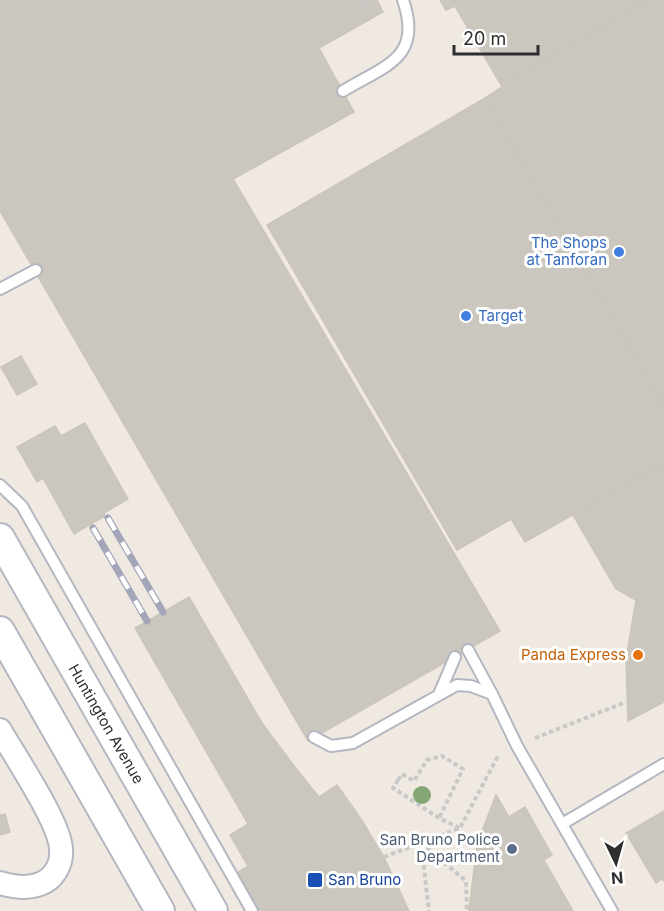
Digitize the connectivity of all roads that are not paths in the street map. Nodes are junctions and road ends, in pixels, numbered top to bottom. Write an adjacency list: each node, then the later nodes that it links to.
1 (404, 0): 2 (lane)
2 (343, 91)
3 (36, 270): 4 (lane)
4 (0, 289)
5 (0, 485): 19 (lane)
6 (0, 538): 18 (street, Huntington Avenue)
7 (0, 631): 17 (street)
8 (468, 650): 11 (lane)
9 (455, 657): 10 (lane)
10 (440, 692): 11 (lane); 13 (lane)
11 (492, 694): 15 (lane)
12 (0, 730): 16 (street)
13 (314, 737)
14 (664, 764): 15 (lane)
15 (562, 824): 20 (lane)
16 (0, 883)
17 (160, 911)
18 (213, 911)
19 (252, 911)
20 (612, 911)

